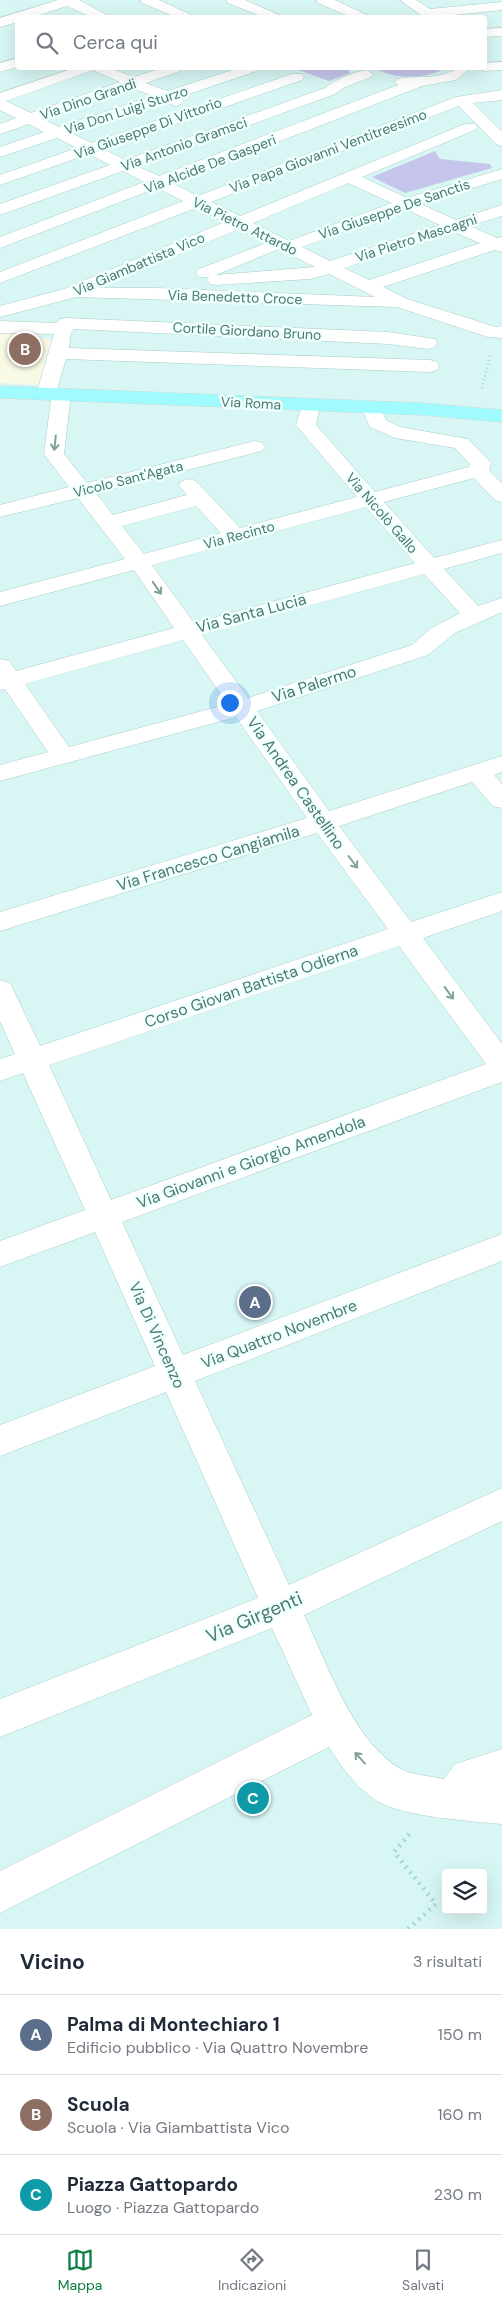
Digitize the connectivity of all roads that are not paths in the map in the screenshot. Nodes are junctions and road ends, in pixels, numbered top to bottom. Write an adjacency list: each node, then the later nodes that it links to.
1 (68, 0): 7 (street); 8 (street)
2 (147, 0): 9 (street)
3 (233, 0): 10 (street)
4 (323, 0): 11 (street)
5 (407, 0): 12 (street)
6 (502, 6): 12 (street)
7 (24, 15)
8 (100, 15)
9 (184, 15)
10 (271, 15)
11 (359, 15)
12 (433, 15)
13 (15, 18): 14 (street)
14 (0, 23): 15 (street)
15 (15, 30)
16 (502, 32): 17 (street)
17 (487, 33)
18 (15, 63): 21 (street)
19 (502, 66): 20 (street)
20 (487, 67)
21 (0, 68)
22 (81, 70): 35 (street)
23 (104, 70): 31 (street)
24 (169, 70): 31 (street, Via Dino Grandi)
25 (246, 70): 34 (street, Via Don Luigi Sturzo)
26 (281, 70): 29 (street)
27 (460, 70): 30 (street, Via Alcide De Gasperi)
28 (361, 71): 30 (street); 32 (street, Via Antonio Gramsci)
29 (297, 77): 32 (street); 39 (street, Via Giuseppe Di Vittorio)
30 (428, 81): 36 (street); 38 (street, Via Alcide De Gasperi)
31 (135, 82): 34 (street); 40 (street, Via Dino Grandi)
32 (330, 91): 38 (street); 42 (street, Via Antonio Gramsci)
33 (502, 95): 36 (street, Via Papa Giovanni Ventitreesimo)
34 (168, 97): 39 (street); 45 (street, Via Don Luigi Sturzo)
35 (0, 98)
36 (461, 100): 41 (street); 50 (street, Via Papa Giovanni Ventitreesimo)
37 (0, 104): 40 (street, Via Pietro Attardo)
38 (362, 105): 46 (street, Via Alcide De Gasperi)
39 (197, 110): 42 (street); 48 (street, Via Giuseppe Di Vittorio)
40 (31, 118): 44 (street, Via Dino Grandi); 45 (street, Via Pietro Attardo)
41 (495, 125): 47 (street)
42 (234, 126): 46 (street); 51 (street, Via Antonio Gramsci)
43 (470, 127): 53 (street, Via Giambattista Vico)
44 (0, 129)
45 (58, 133): 48 (street, Via Pietro Attardo); 49 (street, Via Don Luigi Sturzo)
46 (268, 142): 50 (street); 55 (street, Via Alcide De Gasperi)
47 (502, 142)
48 (90, 149): 51 (street, Via Pietro Attardo); 54 (street, Via Giuseppe Di Vittorio)
49 (0, 152)
50 (294, 152): 56 (street, Via Papa Giovanni Ventitreesimo)
51 (123, 166): 55 (street, Via Pietro Attardo); 58 (street, Via Antonio Gramsci)
52 (502, 174): 57 (street, Via Giuseppe De Sanctis)
53 (348, 177): 57 (street); 60 (street, Via Giambattista Vico)
54 (0, 180)
55 (159, 184): 56 (street, Via Pietro Attardo); 62 (street, Via Alcide De Gasperi)
56 (196, 202): 60 (street, Via Pietro Attardo); 67 (street, Via Papa Giovanni Ventitreesimo)
57 (407, 203): 61 (street); 64 (street, Via Giuseppe De Sanctis)
58 (0, 210)
59 (502, 210): 61 (street, Via Pietro Mascagni)
60 (237, 222): 64 (street, Via Pietro Attardo); 71 (street, Via Giambattista Vico)
61 (454, 225): 63 (street); 66 (street, Via Pietro Mascagni)
62 (0, 243)
63 (500, 244): 70 (street)
64 (284, 245): 66 (street, Via Pietro Attardo); 69 (street, Via Giuseppe De Sanctis)
65 (0, 252): 67 (street)
66 (332, 267): 69 (street, Via Giuseppe De Sanctis); 70 (street, Via Pietro Attardo)
67 (26, 268): 68 (street, Via Papa Giovanni Ventitreesimo); 71 (street)
68 (0, 278)
69 (182, 283): 72 (street, Via Giuseppe De Sanctis)
70 (368, 286): 73 (street, Via Pietro Attardo)
71 (70, 293): 72 (street, Via Benedetto Croce); 74 (street, Via Giambattista Vico); 75 (street, Via Andrea Castellino)
72 (156, 293): 73 (street, Via Benedetto Croce)
73 (400, 304): 77 (street, Via Pietro Attardo)
74 (0, 312)
75 (65, 326): 76 (street); 78 (street, Cortile Giordano Bruno); 79 (street, Via Andrea Castellino)
76 (0, 328)
77 (498, 332)
78 (428, 343)
79 (58, 353): 80 (street); 82 (street, Via Andrea Castellino)
80 (430, 366)
81 (0, 392): 82 (main road, Via Roma)
82 (53, 394): 83 (main road, Via Roma); 89 (street, Via Andrea Castellino, one-way to 89)
83 (310, 406): 84 (main road, Via Roma); 92 (street, Via Nicolò Gallo)
84 (372, 409): 85 (main road, Via Roma); 87 (street)
85 (502, 416)
86 (255, 447): 88 (street, Vicolo Sant'Agata)
87 (486, 464): 90 (street); 92 (street, Via Recinto)
88 (173, 468): 89 (street, Vicolo Sant'Agata); 91 (street)
89 (82, 490): 93 (street, Vicolo Sant'Agata); 94 (street, Via Andrea Castellino)
90 (502, 496)
91 (201, 498): 94 (street); 95 (street)
92 (370, 500): 95 (street, Via Recinto); 98 (street, Via Nicolò Gallo)
93 (0, 511)
94 (108, 523): 97 (street, Via Andrea Castellino)
95 (235, 536): 97 (street, Via Recinto)
96 (502, 546): 98 (street, Via Santa Lucia)
97 (139, 562): 99 (street, Via Recinto); 102 (street, Via Andrea Castellino, one-way to 102)
98 (428, 566): 101 (street, Via Nicolò Gallo); 102 (street, Via Santa Lucia)
99 (0, 599)
100 (502, 605): 101 (street, Via Palermo)
101 (474, 614): 104 (street, Via Palermo)
102 (186, 630): 103 (street, Via Santa Lucia); 104 (street, Via Andrea Castellino)
103 (4, 676): 105 (street)
104 (242, 708): 105 (street, Via Palermo); 110 (street, Via Andrea Castellino)
105 (63, 756): 108 (street, Via Palermo)
106 (502, 764): 107 (street, Via Francesco Cangiamila)
107 (477, 772): 109 (street); 110 (street, Via Francesco Cangiamila)
108 (0, 773)
109 (502, 800)
110 (322, 822): 112 (street, Via Francesco Cangiamila); 113 (street, Via Andrea Castellino, one-way to 113)
111 (502, 901): 113 (street, Corso Giovan Battista Odierna)
112 (0, 922)
113 (406, 934): 115 (street, Corso Giovan Battista Odierna); 116 (street, Via Andrea Castellino, one-way to 116)
114 (0, 990): 115 (street, Via Di Vincenzo)
115 (33, 1059): 117 (street, Corso Giovan Battista Odierna); 119 (street, Via Di Vincenzo)
116 (502, 1065)
117 (0, 1070)
118 (502, 1070): 119 (street, Via Giovanni e Giorgio Amendola)
119 (104, 1216): 121 (street, Via Giovanni e Giorgio Amendola); 122 (street, Via Di Vincenzo)
120 (502, 1247): 122 (street, Via Quattro Novembre)
121 (0, 1254)
122 (174, 1374): 123 (street, Via Quattro Novembre); 125 (street, Via Di Vincenzo)
123 (0, 1440)
124 (502, 1504): 125 (street, Via Girgenti)
125 (281, 1607): 126 (street, Via Girgenti); 127 (street, Via Di Vincenzo)
126 (0, 1718)
127 (336, 1723): 129 (street, Via Di Vincenzo, one-way to 127); 131 (street)
128 (502, 1768): 129 (street)
129 (452, 1800): 130 (street)
130 (502, 1804)
131 (0, 1893)

